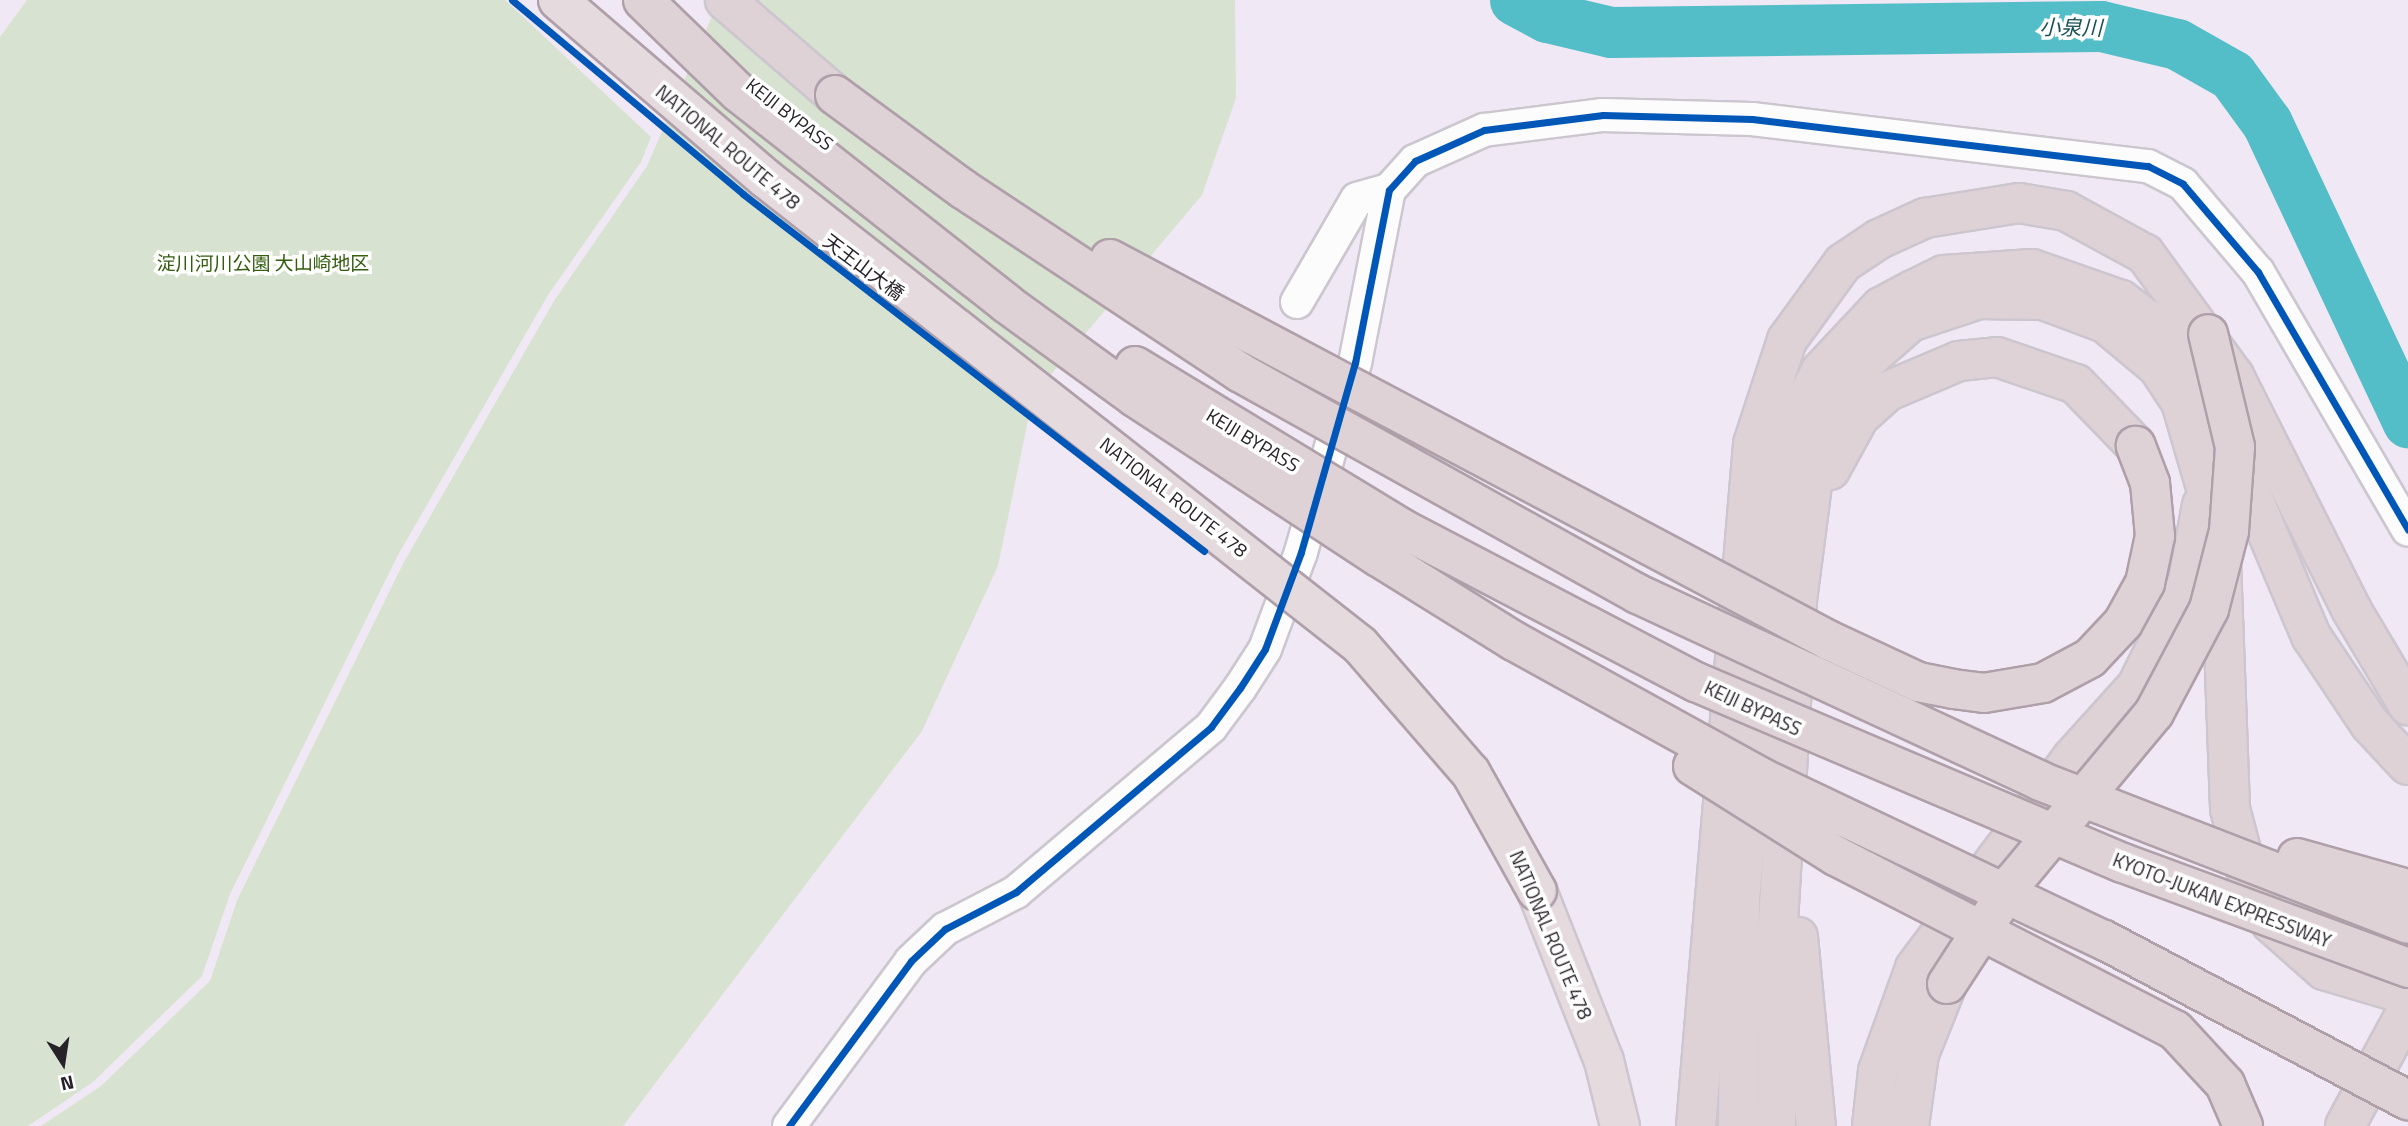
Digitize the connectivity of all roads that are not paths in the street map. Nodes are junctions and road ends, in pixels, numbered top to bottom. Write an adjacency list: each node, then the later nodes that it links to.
1 (558, 0): 25 (highway, NATIONAL ROUTE 478, bridge)
2 (645, 0): 11 (highway, bridge); 17 (highway, KEIJI BYPASS, bridge)
3 (725, 0): 4 (highway)
4 (835, 95): 10 (highway, bridge); 14 (highway, bridge)
5 (1389, 190): 6 (street); 9 (street); 24 (street)
6 (1297, 302)
7 (2208, 334): 12 (highway, bridge); 16 (highway); 31 (highway, bridge)
8 (2195, 433): 10 (highway); 21 (highway); 30 (highway)
9 (2408, 530)
10 (1803, 555): 15 (highway)
11 (1514, 641): 23 (highway, bridge); 32 (highway, bridge)
12 (2408, 705)
13 (2408, 765): 22 (highway)
14 (2053, 786): 18 (highway, bridge); 19 (highway, bridge)
15 (1786, 799): 28 (highway); 29 (highway)
16 (1720, 813): 22 (highway); 26 (highway)
17 (2038, 828): 20 (highway, KYOTO-JUKAN EXPRESSWAY, bridge)
18 (2408, 889)
19 (2408, 925)
20 (2408, 968)
21 (2406, 1007): 33 (highway)
22 (1736, 1064): 27 (highway)
23 (2408, 1100)
24 (789, 1126)
25 (1620, 1126)
26 (1696, 1126)
27 (1738, 1126)
28 (1776, 1126)
29 (1815, 1126)
30 (1872, 1126)
31 (1909, 1126)
32 (2243, 1126)
33 (2345, 1126)

